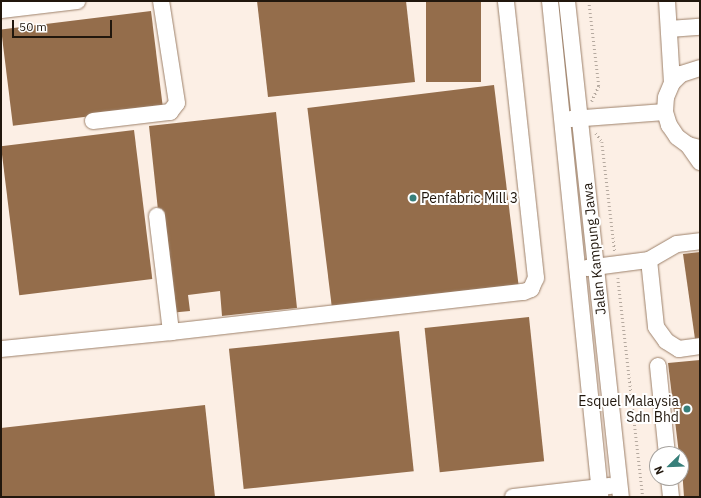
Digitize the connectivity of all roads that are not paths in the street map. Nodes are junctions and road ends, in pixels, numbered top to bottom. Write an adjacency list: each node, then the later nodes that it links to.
1 (77, 1): 7 (street)
2 (161, 1): 15 (street)
3 (506, 1): 23 (street)
4 (550, 1): 14 (street, Jalan Kampung Jawa)
5 (567, 1): 13 (street, Jalan Kampung Jawa)
6 (667, 1): 9 (street)
7 (1, 10)
8 (700, 27): 9 (street)
9 (669, 29): 11 (street)
10 (700, 68): 11 (street)
11 (672, 83): 12 (street)
12 (665, 112): 13 (street); 16 (street)
13 (585, 118): 14 (street); 21 (street, Jalan Kampung Jawa)
14 (562, 120): 22 (street, Jalan Kampung Jawa)
15 (93, 121)
16 (694, 146): 17 (street)
17 (700, 162)
18 (157, 216): 23 (street)
19 (700, 241): 20 (street)
20 (649, 260): 21 (street); 24 (street)
21 (596, 268): 22 (street); 29 (street, Jalan Kampung Jawa)
22 (577, 269): 30 (street, Jalan Kampung Jawa)
23 (171, 332): 25 (street)
24 (700, 346)
25 (1, 349)
26 (658, 366): 27 (street)
27 (666, 446)
28 (670, 486): 33 (street)
29 (621, 491): 30 (street)
30 (600, 492): 31 (street)
31 (563, 494): 32 (street)
32 (513, 497)
33 (671, 497)

